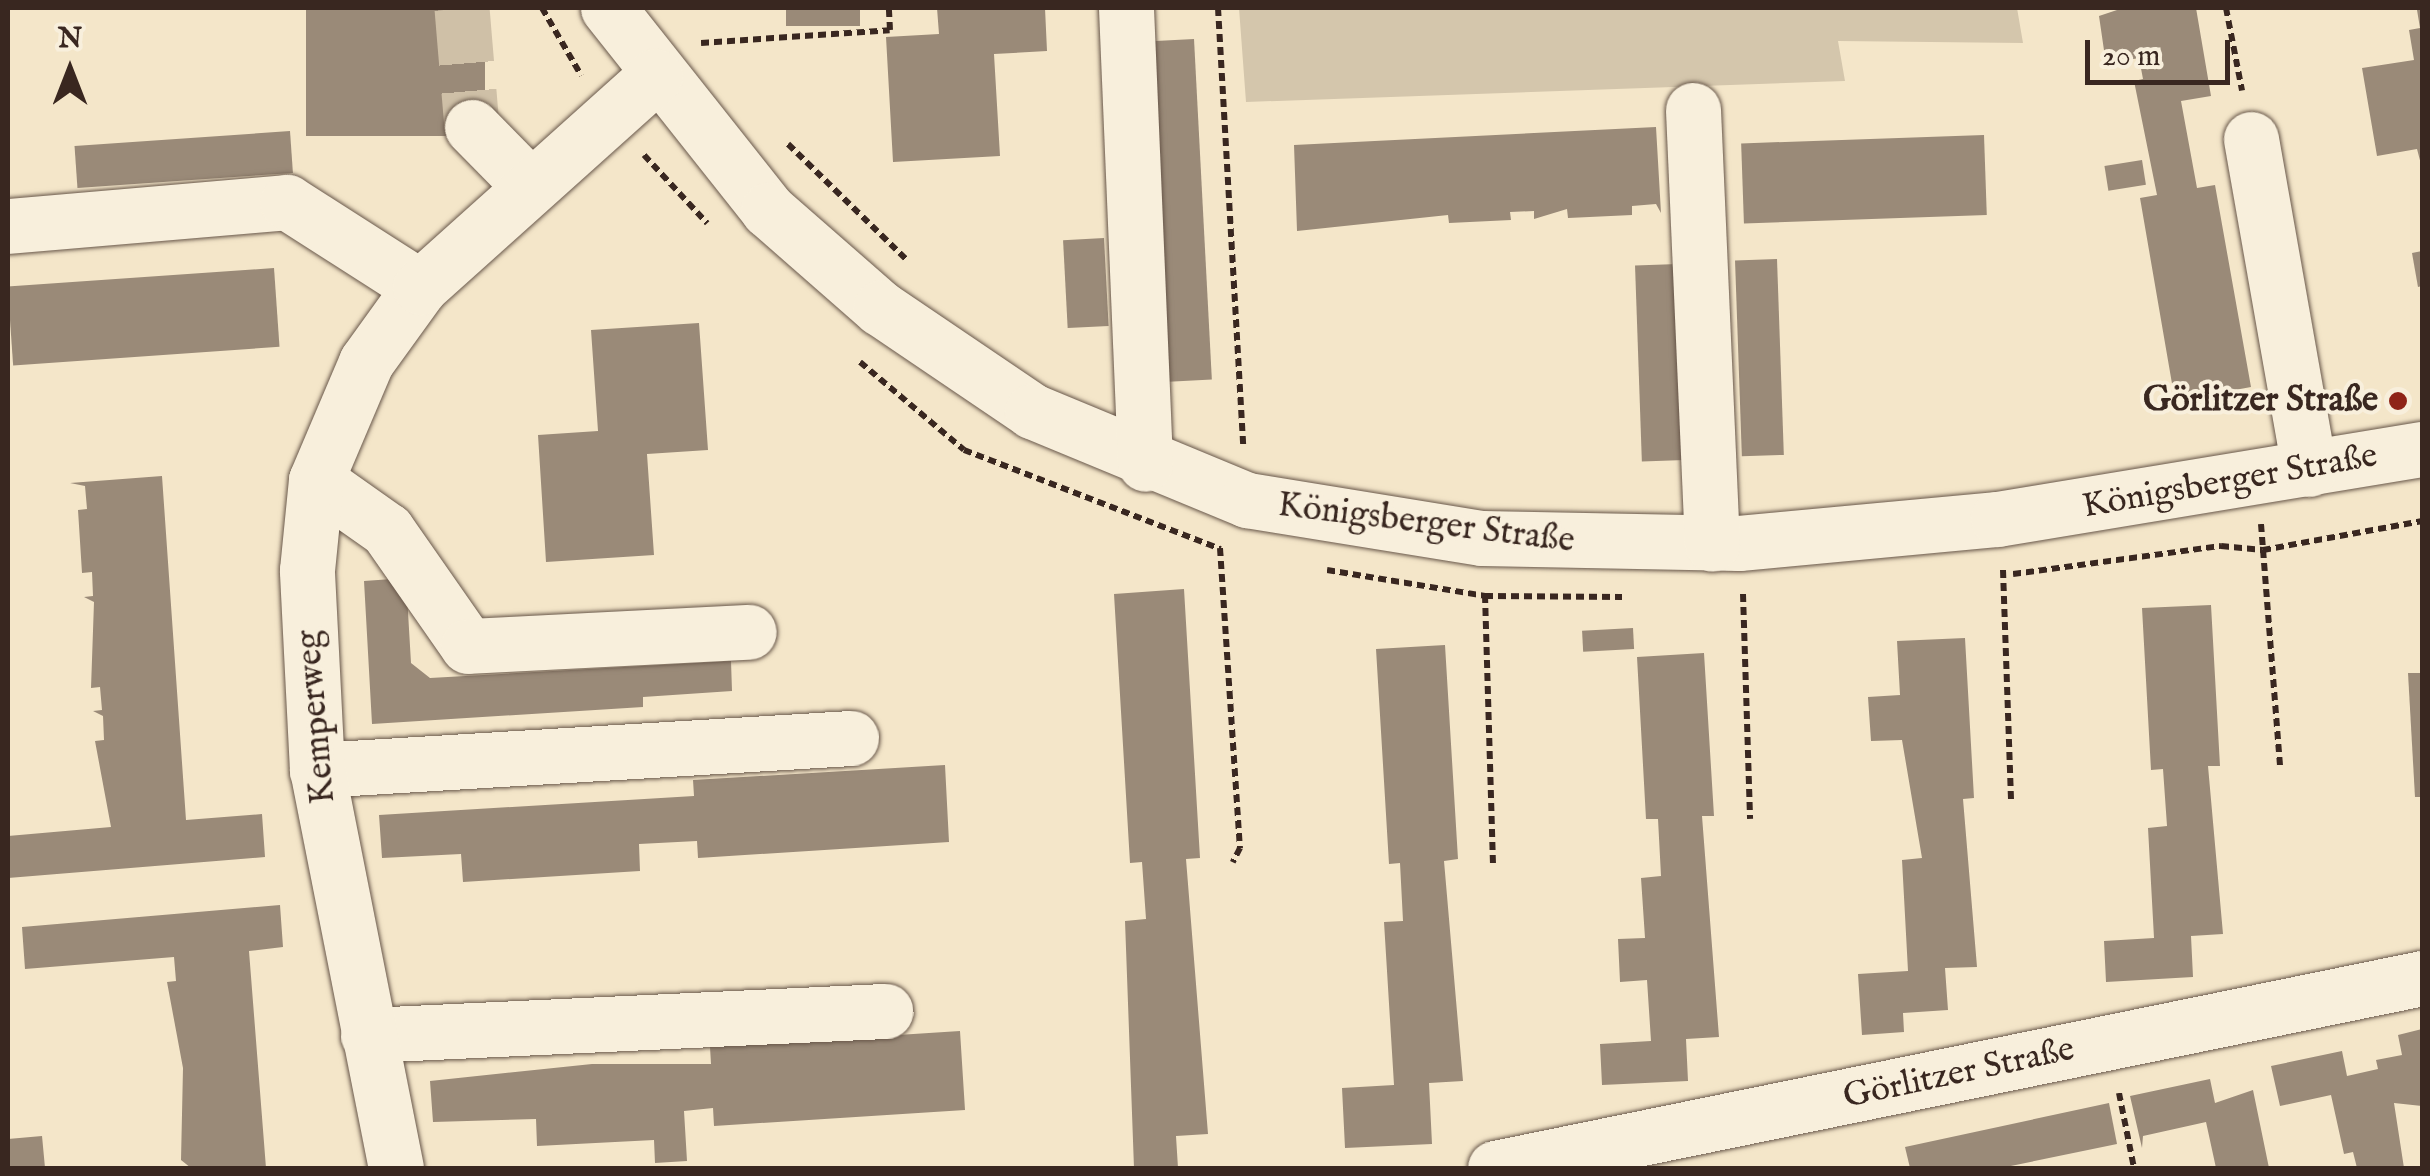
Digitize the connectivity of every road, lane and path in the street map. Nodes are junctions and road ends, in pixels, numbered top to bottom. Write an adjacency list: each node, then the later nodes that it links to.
1 (542, 8): 12 (path)
2 (608, 8): 10 (street, Königsberger Straße)
3 (889, 8): 8 (path)
4 (1126, 8): 21 (street)
5 (1218, 8): 22 (path)
6 (2226, 8): 15 (path)
7 (696, 30): 8 (path)
8 (704, 41): 9 (path)
9 (714, 57)
10 (655, 76): 12 (street, Kemperweg); 21 (street, Königsberger Straße)
11 (1693, 110): 27 (street)
12 (607, 115): 16 (street, Kemperweg)
13 (472, 127): 16 (street)
14 (774, 129): 18 (path)
15 (2251, 139): 23 (street)
16 (530, 186): 19 (street, Kemperweg)
17 (8, 226): 19 (street)
18 (910, 265)
19 (420, 287): 24 (street, Kemperweg)
20 (2422, 450): 23 (street, Königsberger Straße)
21 (1145, 464): 22 (street, Königsberger Straße)
22 (1229, 467): 26 (street, Königsberger Straße); 34 (path)
23 (2284, 473): 25 (street, Königsberger Straße); 30 (path)
24 (316, 480): 28 (street); 31 (street, Kemperweg)
25 (1998, 519): 27 (street, Königsberger Straße); 32 (path)
26 (1482, 538): 27 (street, Königsberger Straße); 35 (path)
27 (1725, 544): 33 (path)
28 (749, 632)
29 (851, 738): 31 (street)
30 (2280, 767)
31 (317, 770): 38 (street, Kemperweg)
32 (2011, 802)
33 (1750, 819)
34 (1233, 862)
35 (1494, 867)
36 (2422, 978): 39 (street, Görlitzer Straße)
37 (884, 1011): 38 (street)
38 (368, 1036): 40 (street, Kemperweg)
39 (2108, 1043): 41 (street, Görlitzer Straße); 42 (path)
40 (396, 1168)
41 (1495, 1168)
42 (2134, 1168)

